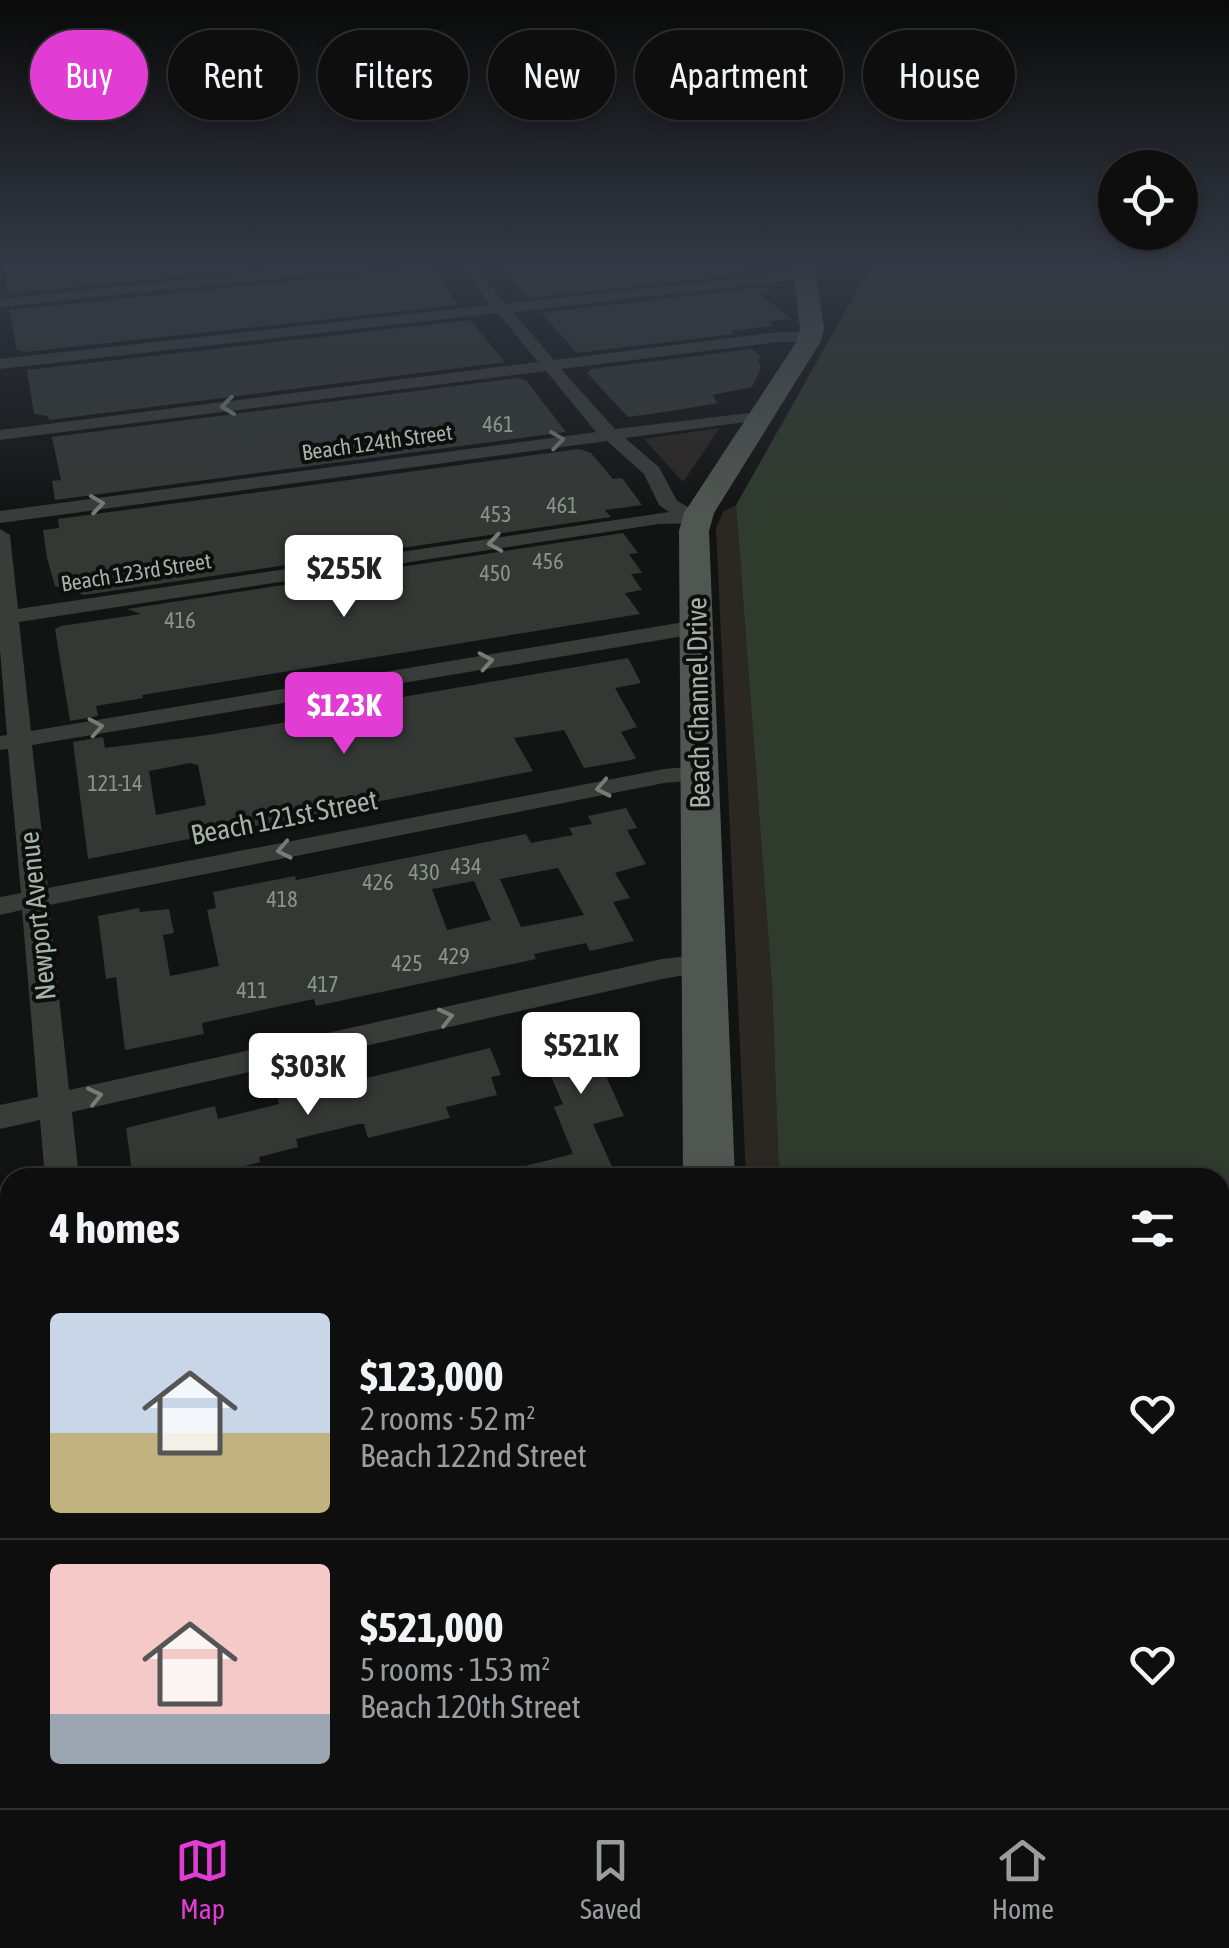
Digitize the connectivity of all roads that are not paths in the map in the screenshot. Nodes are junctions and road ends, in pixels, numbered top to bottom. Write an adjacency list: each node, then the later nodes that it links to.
1 (137, 348): 5 (street)
2 (535, 348): 6 (street)
3 (703, 348): 6 (street)
4 (803, 348): 7 (main road)
5 (0, 364)
6 (550, 366): 8 (street); 9 (street, one-way to 9)
7 (762, 415): 8 (street, Beach 124th Street); 11 (main road)
8 (608, 433): 10 (street, Beach 124th Street, one-way to 8); 11 (street)
9 (0, 435)
10 (0, 517)
11 (696, 519): 13 (street, Beach 123rd Street, one-way to 13); 14 (main road, Beach Channel Drive)
12 (0, 535): 13 (street, Newport Avenue)
13 (4, 617): 15 (street, Newport Avenue)
14 (696, 627): 15 (street, one-way to 14); 16 (main road, Beach Channel Drive)
15 (10, 741): 17 (street, Newport Avenue)
16 (700, 773): 17 (street, Beach 121st Street, one-way to 17); 19 (main road, Beach Channel Drive)
17 (35, 899): 18 (street, Beach 121st Street); 20 (street, Newport Avenue)
18 (0, 906)
19 (704, 963): 20 (street, one-way to 19); 23 (main road, Beach Channel Drive)
20 (56, 1105): 21 (street); 22 (street, Newport Avenue)
21 (0, 1117)
22 (61, 1168)
23 (709, 1168)

